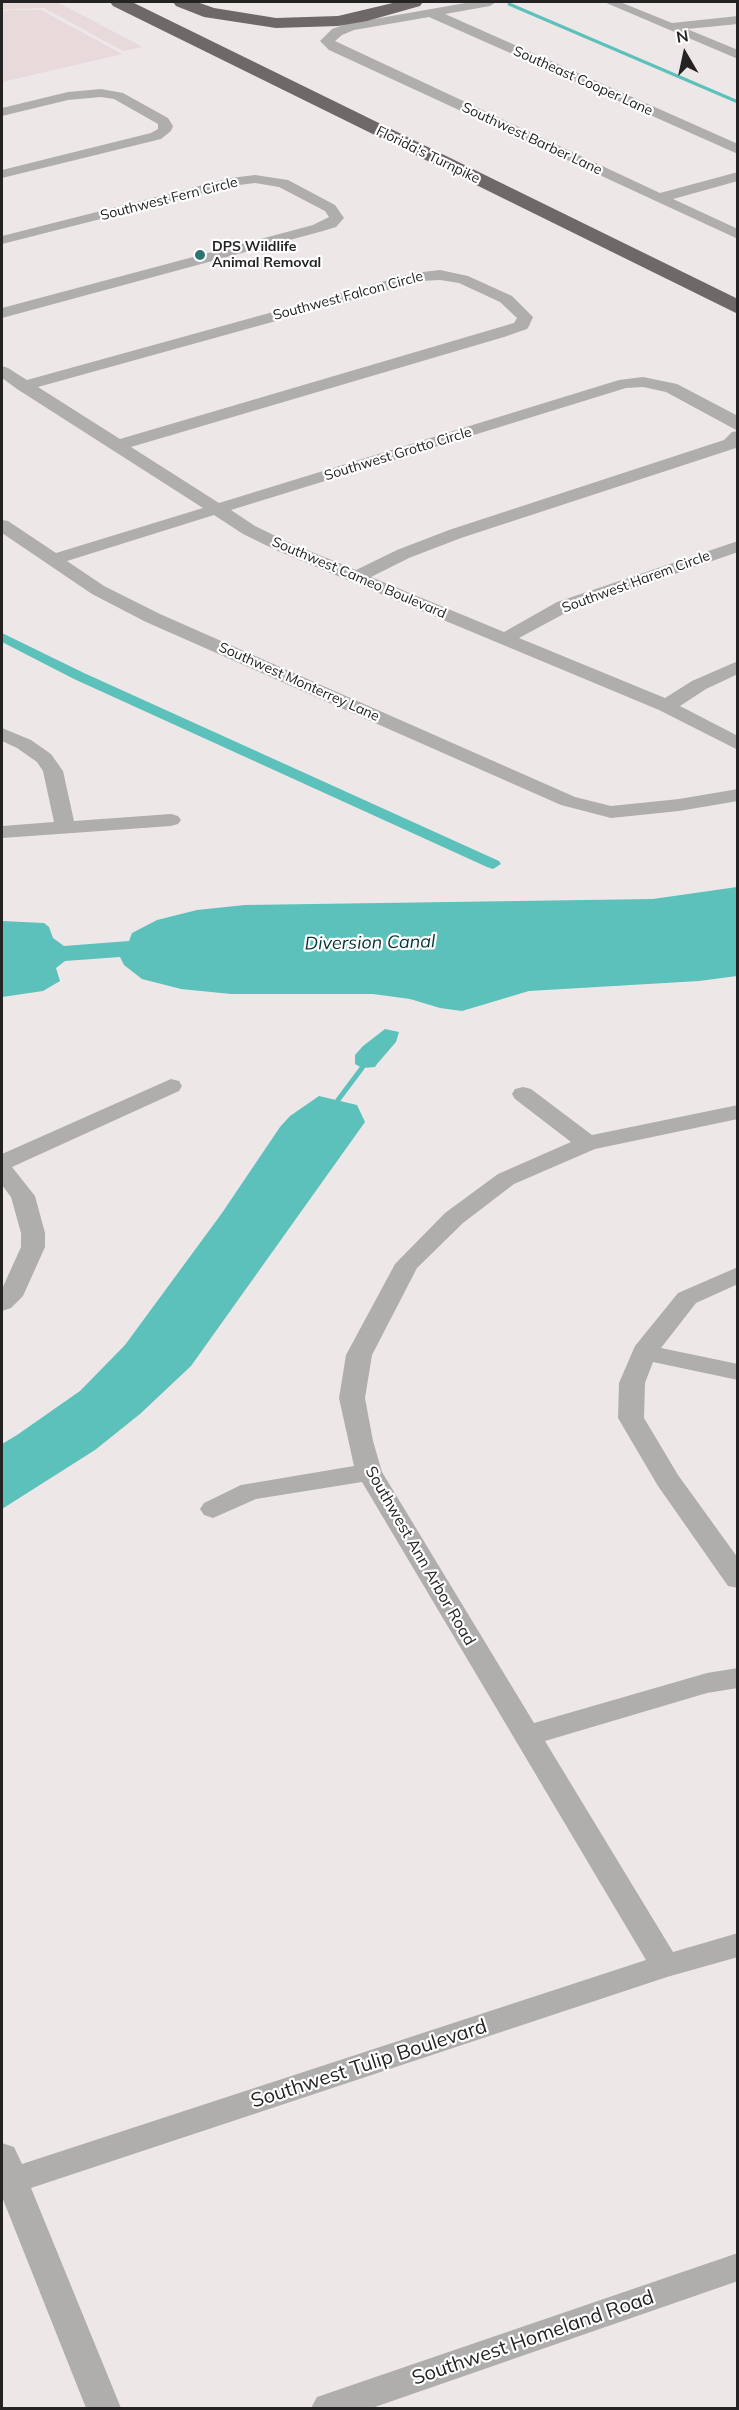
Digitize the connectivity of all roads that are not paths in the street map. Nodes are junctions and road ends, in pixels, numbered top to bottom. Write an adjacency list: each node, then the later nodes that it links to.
1 (118, 2): 21 (highway, Florida's Turnpike)
2 (144, 2): 20 (highway, Florida's Turnpike)
3 (182, 2): 6 (highway)
4 (194, 2): 5 (highway)
5 (401, 2)
6 (414, 2)
7 (490, 2): 9 (street)
8 (610, 2): 11 (street)
9 (429, 12): 14 (street, Southeast Cooper Lane); 17 (street, Southwest Barber Lane)
10 (738, 20): 11 (street)
11 (672, 27): 12 (street)
12 (738, 55)
13 (2, 112): 15 (street)
14 (738, 150)
15 (2, 174)
16 (738, 176): 17 (street)
17 (660, 198): 18 (street, Southwest Barber Lane)
18 (738, 236)
19 (2, 240): 22 (street, Southwest Fern Circle)
20 (738, 293)
21 (738, 308)
22 (2, 313)
23 (2, 371): 24 (street, Southwest Cameo Boulevard)
24 (23, 386): 27 (street, Southwest Cameo Boulevard); 27 (street, Southwest Falcon Circle)
25 (738, 426): 28 (street, Southwest Grotto Circle)
26 (738, 436): 32 (street)
27 (115, 446): 28 (street, Southwest Cameo Boulevard)
28 (216, 511): 31 (street, Southwest Grotto Circle); 32 (street, Southwest Cameo Boulevard)
29 (2, 525): 31 (street, Southwest Monterrey Lane)
30 (738, 546): 33 (street, Southwest Harem Circle)
31 (52, 560): 38 (street, Southwest Monterrey Lane)
32 (357, 577): 33 (street, Southwest Cameo Boulevard)
33 (504, 639): 35 (street, Southwest Cameo Boulevard)
34 (738, 667): 35 (street)
35 (666, 706): 37 (street, Southwest Cameo Boulevard)
36 (2, 734): 40 (street)
37 (738, 744)
38 (738, 795)
39 (171, 820): 40 (street)
40 (65, 828): 41 (street)
41 (2, 832)
42 (171, 1086): 46 (street)
43 (523, 1094): 45 (street)
44 (738, 1112): 45 (street, Southwest Ann Arbor Road)
45 (588, 1143): 52 (street, Southwest Ann Arbor Road)
46 (2, 1163)
47 (2, 1170): 49 (street)
48 (738, 1274): 50 (street)
49 (2, 1303)
50 (644, 1352): 51 (street); 54 (street)
51 (738, 1372)
52 (369, 1472): 53 (street); 56 (street, Southwest Ann Arbor Road)
53 (213, 1509)
54 (738, 1579)
55 (738, 1678): 56 (street)
56 (526, 1736): 58 (street, Southwest Ann Arbor Road)
57 (738, 1945): 58 (street, Southwest Tulip Boulevard)
58 (665, 1966): 59 (street, Southwest Tulip Boulevard)
59 (5, 2173): 61 (street)
60 (738, 2267): 62 (street, Southwest Homeland Road)
61 (103, 2409)
62 (329, 2409)

